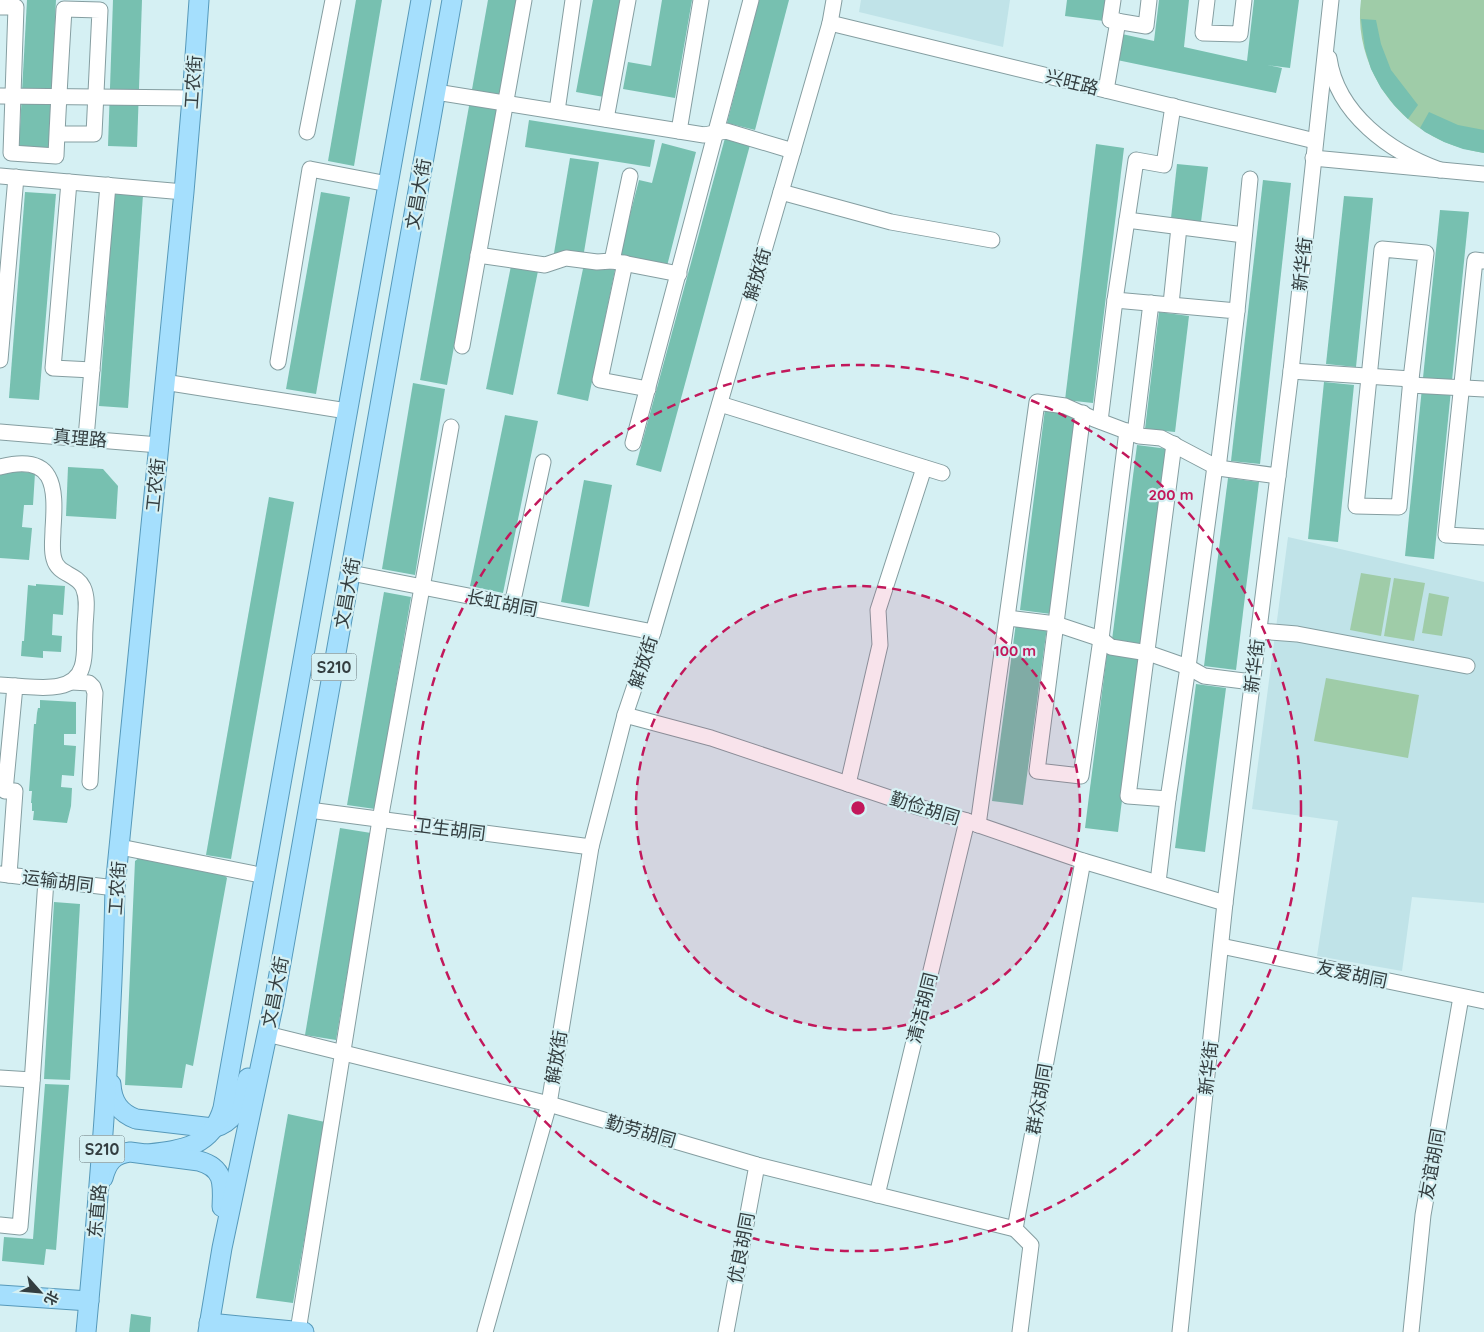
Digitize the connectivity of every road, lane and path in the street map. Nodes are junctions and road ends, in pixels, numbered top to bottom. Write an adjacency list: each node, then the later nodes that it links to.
1 (199, 0): 25 (main road, 工农街)
2 (333, 0): 32 (street)
3 (421, 0): 45 (main road, 文昌大街)
4 (452, 0): 21 (main road, 文昌大街 / S210)
5 (524, 0): 26 (street)
6 (573, 0): 28 (street)
7 (628, 0): 30 (street)
8 (701, 0): 31 (street)
9 (751, 0): 33 (street)
10 (834, 0): 18 (street, 解放街)
11 (1113, 0): 17 (street)
12 (1149, 0): 17 (street)
13 (1207, 0): 14 (street)
14 (1244, 0)
15 (1331, 0): 19 (street, 新华街)
16 (0, 7): 22 (street)
17 (1118, 21): 20 (street)
18 (830, 23): 20 (street, 兴旺路); 36 (street, 解放街)
19 (1326, 38): 35 (street, 新华街); 38 (street)
20 (1106, 90): 27 (street, 兴旺路)
21 (436, 92): 26 (street); 91 (main road, 文昌大街 / S210)
22 (6, 96): 23 (street); 29 (street)
23 (58, 96): 24 (street); 24 (street); 34 (street)
24 (96, 96): 25 (street); 34 (street)
25 (192, 98): 47 (main road, 工农街)
26 (505, 103): 28 (street); 54 (street)
27 (1173, 106): 35 (street, 兴旺路); 50 (street)
28 (557, 111): 30 (street)
29 (6, 117): 34 (street)
30 (606, 119): 31 (street)
31 (679, 131): 33 (street)
32 (307, 132)
33 (716, 133): 36 (street); 57 (street)
34 (57, 134)
35 (1315, 141): 37 (street, 新华街)
36 (793, 151): 48 (street, 解放街)
37 (1313, 158): 38 (street); 66 (street, 新华街)
38 (1440, 170): 39 (street)
39 (1484, 174)
40 (0, 176): 42 (street)
41 (630, 176): 56 (street)
42 (16, 177): 44 (street); 49 (street)
43 (1250, 179): 52 (street)
44 (69, 182): 46 (street); 65 (street)
45 (388, 184): 64 (street); 74 (main road, 文昌大街)
46 (108, 185): 47 (street); 65 (street)
47 (184, 192): 68 (main road, 工农街)
48 (781, 192): 53 (street); 73 (street, 解放街)
49 (7, 213): 63 (street)
50 (1127, 220): 51 (street); 58 (street)
51 (1179, 227): 52 (street); 60 (street)
52 (1244, 235): 61 (street)
53 (992, 240)
54 (478, 255): 56 (street); 62 (street)
55 (1484, 261): 70 (street)
56 (618, 262): 57 (street); 71 (street)
57 (679, 274): 71 (street)
58 (1116, 300): 59 (street); 76 (street)
59 (1151, 303): 60 (street); 79 (street)
60 (1171, 304): 61 (street)
61 (1237, 310): 86 (street)
62 (462, 346)
63 (0, 360)
64 (278, 362)
65 (92, 370): 80 (street)
66 (1291, 371): 67 (street); 89 (street, 新华街)
67 (1369, 376): 69 (street); 69 (street); 69 (street)
68 (164, 382): 74 (street); 83 (main road, 工农街)
69 (1411, 382): 70 (street)
70 (1461, 388): 72 (street); 90 (street)
71 (648, 389): 81 (street)
72 (1484, 389)
73 (720, 404): 87 (street); 97 (street, 解放街)
74 (348, 411): 116 (main road, 文昌大街)
75 (1083, 413): 76 (street); 94 (street, 清洁胡同); 95 (street)
76 (1100, 421): 79 (street)
77 (451, 427): 92 (street)
78 (0, 432): 80 (street, 真理路)
79 (1131, 433): 82 (street); 98 (street)
80 (86, 438): 83 (street, 真理路)
81 (633, 443)
82 (1174, 444): 86 (street); 99 (street)
83 (159, 445): 112 (main road, 工农街)
84 (543, 462): 93 (street)
85 (0, 467): 102 (street)
86 (1217, 467): 89 (street); 101 (street)
87 (924, 468): 88 (street); 107 (street)
88 (942, 473)
89 (1278, 476): 96 (street, 新华街)
90 (1484, 537)
91 (350, 573): 92 (street, 长虹胡同); 109 (main road, 文昌大街 / S210)
92 (421, 587): 93 (street, 长虹胡同); 110 (street)
93 (512, 605): 97 (street, 长虹胡同)
94 (1008, 618): 95 (street); 111 (street, 清洁胡同)
95 (1056, 624): 98 (street); 98 (street)
96 (1259, 631): 100 (street); 103 (street, 新华街)
97 (653, 632): 105 (street, 解放街)
98 (1100, 640): 99 (street)
99 (1148, 652): 101 (street); 108 (street)
100 (1467, 666)
101 (1188, 667): 103 (street); 108 (street)
102 (72, 682): 104 (street); 106 (street)
103 (1252, 682): 120 (street, 新华街)
104 (7, 685): 115 (street)
105 (626, 715): 107 (street, 勤俭胡同); 113 (street, 解放街)
106 (90, 782)
107 (848, 784): 111 (street, 勤俭胡同)
108 (1168, 799): 118 (street)
109 (308, 810): 110 (street, 卫生胡同); 125 (main road, 文昌大街 / S210)
110 (380, 820): 113 (street, 卫生胡同); 128 (street)
111 (972, 823): 114 (street, 勤俭胡同); 136 (street, 清洁胡同)
112 (120, 846): 116 (street); 119 (main road, 工农街)
113 (591, 847): 131 (street, 解放街)
114 (1083, 861): 118 (street, 勤俭胡同); 138 (street, 群众胡同)
115 (4, 875): 117 (street, 运输胡同)
116 (265, 876): 132 (main road, 文昌大街)
117 (46, 880): 119 (street, 运输胡同); 130 (street)
118 (1158, 882): 120 (street, 勤俭胡同)
119 (115, 888): 122 (main road, 工农街)
120 (1225, 903): 121 (street, 新华街)
121 (1221, 946): 123 (street, 友爱胡同); 149 (street, 新华街)
122 (113, 970): 127 (main road, 东直路 / S210)
123 (1461, 997): 124 (street, 友爱胡同); 150 (street, 友谊胡同)
124 (1484, 1001)
125 (274, 1002): 126 (main road, 文昌大街 / S210); 132 (main road)
126 (267, 1034): 128 (street, 勤劳胡同); 139 (main road, 文昌大街 / S210)
127 (109, 1046): 132 (main road); 135 (main road, 东直路 / S210)
128 (342, 1053): 131 (street, 勤劳胡同); 144 (street)
129 (0, 1078): 130 (street)
130 (32, 1080): 137 (street)
131 (549, 1104): 134 (street, 勤劳胡同); 146 (street, 解放街)
132 (213, 1128): 133 (main road)
133 (147, 1154): 135 (main road); 139 (main road)
134 (757, 1165): 136 (street, 勤劳胡同); 147 (street, 优良胡同)
135 (99, 1194): 141 (main road, 东直路 / S210)
136 (877, 1195): 138 (street, 勤劳胡同)
137 (0, 1225)
138 (1015, 1229): 148 (street)
139 (222, 1248): 142 (main road, 文昌大街 / S210)
140 (0, 1295): 141 (main road)
141 (89, 1301): 143 (main road, 东直路 / S210)
142 (208, 1328): 144 (main road)
143 (86, 1330)
144 (298, 1331): 145 (main road)
145 (304, 1332)
146 (485, 1332)
147 (726, 1332)
148 (1020, 1332)
149 (1180, 1332)
150 (1411, 1332)

